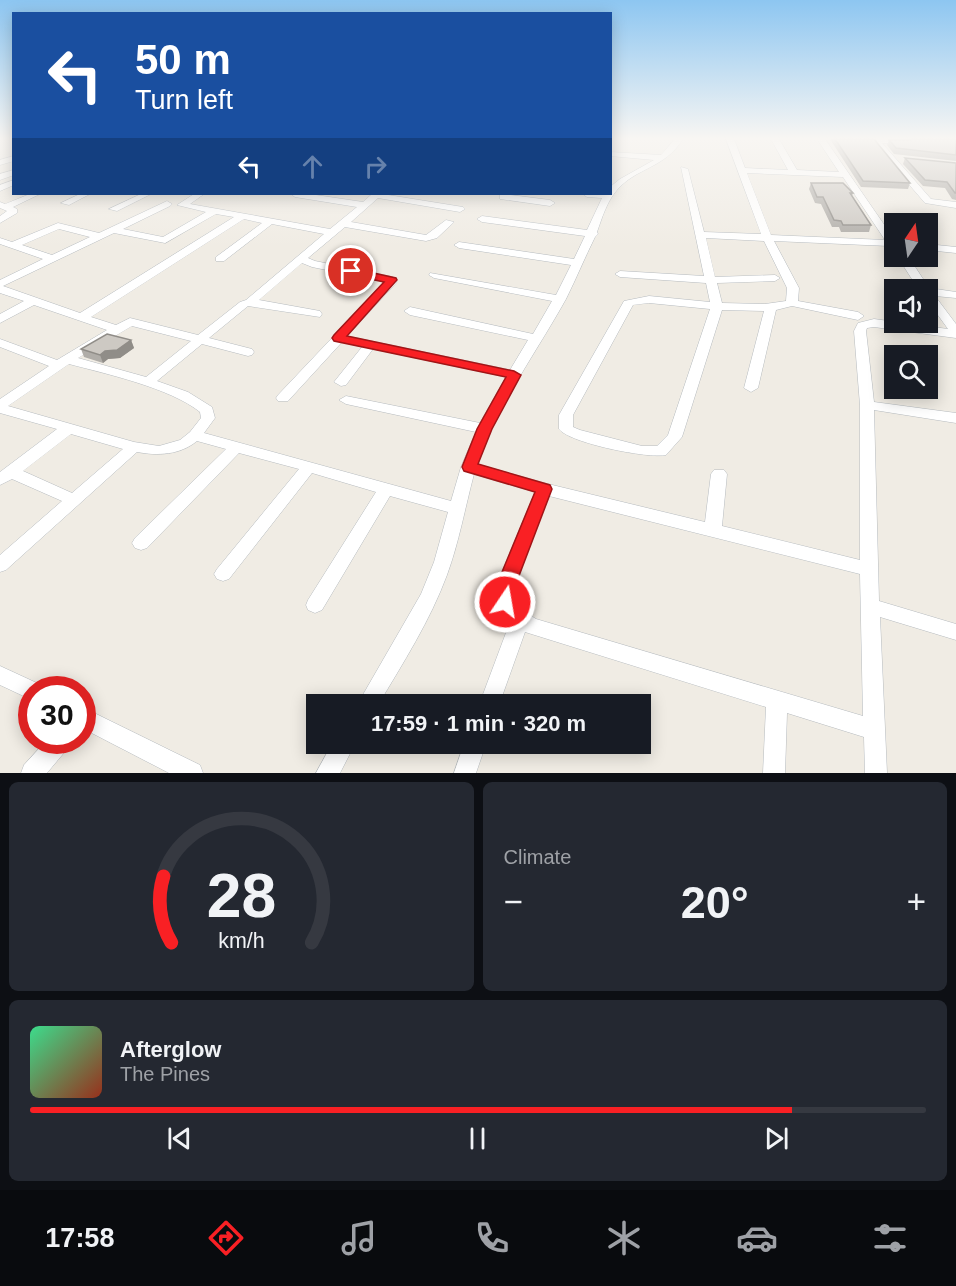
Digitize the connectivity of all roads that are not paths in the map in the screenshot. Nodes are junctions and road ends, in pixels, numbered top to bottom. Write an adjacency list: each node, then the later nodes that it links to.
1 (634, 175): 6 (street)
2 (686, 175): 38 (street)
3 (744, 175): 40 (street)
4 (846, 175): 35 (street)
5 (906, 175): 22 (street)
6 (612, 191)
7 (33, 195): 23 (street)
8 (84, 195): 18 (street)
9 (143, 195): 24 (street)
10 (198, 195): 26 (street)
11 (301, 195): 21 (street)
12 (375, 195): 21 (street)
13 (382, 195): 25 (street)
14 (555, 195): 19 (street)
15 (598, 195): 16 (street)
16 (608, 196): 37 (street)
17 (503, 197): 19 (street)
18 (66, 203)
19 (550, 203): 27 (street)
20 (167, 204): 34 (street)
21 (364, 205): 33 (street)
22 (956, 205)
23 (3, 206): 30 (street)
24 (114, 209)
25 (460, 209)
26 (213, 212): 28 (street); 34 (street)
27 (544, 214)
28 (241, 217): 31 (street); 68 (street)
29 (482, 219): 37 (street)
30 (0, 220)
31 (269, 222): 36 (street); 48 (street)
32 (449, 222): 33 (street)
33 (341, 223): 36 (street)
34 (113, 230): 39 (street)
35 (884, 231)
36 (330, 232): 46 (street)
37 (593, 234): 49 (street)
38 (701, 235): 40 (street); 53 (street)
39 (99, 236): 42 (street); 47 (street)
40 (767, 237): 41 (street); 61 (street)
41 (884, 244)
42 (6, 245): 47 (street)
43 (459, 245): 49 (street)
44 (938, 248): 45 (street)
45 (956, 250)
46 (303, 257): 60 (street); 72 (street)
47 (52, 259): 54 (street)
48 (220, 259)
49 (577, 263): 58 (street)
50 (620, 273): 53 (street)
51 (435, 275): 58 (street)
52 (775, 278): 53 (street)
53 (711, 280): 62 (street)
54 (0, 284)
55 (0, 289): 59 (street)
56 (938, 293): 57 (street)
57 (956, 295)
58 (560, 298): 73 (street)
59 (33, 300): 68 (street); 69 (street)
60 (250, 302): 66 (street); 74 (street)
61 (792, 303): 63 (street); 67 (street)
62 (717, 306): 62 (street); 63 (street)
63 (771, 307): 82 (street)
64 (938, 308): 71 (street)
65 (410, 311): 73 (street)
66 (316, 314)
67 (858, 316)
68 (82, 317): 70 (street)
69 (0, 319)
70 (115, 329): 74 (street); 78 (street)
71 (956, 333): 85 (street)
72 (338, 338): 76 (street); 83 (street)
73 (536, 338): 79 (street)
74 (201, 339): 77 (street); 81 (street)
75 (0, 343): 78 (street)
76 (370, 345): 79 (street); 80 (street)
77 (248, 352)
78 (63, 362): 81 (street); 86 (street)
79 (514, 375): 89 (street)
80 (342, 382)
81 (147, 383): 90 (street)
82 (751, 388)
83 (283, 398)
84 (345, 400): 89 (street)
85 (867, 405): 87 (street); 104 (street)
86 (0, 406): 88 (street)
87 (956, 418)
88 (69, 428): 92 (street); 96 (street)
89 (484, 429): 94 (street)
90 (195, 435): 91 (street); 92 (street)
91 (237, 446): 93 (street); 102 (street)
92 (134, 447): 99 (street)
93 (309, 467): 97 (street); 105 (street)
94 (470, 467): 98 (street); 100 (street)
95 (719, 474): 101 (street)
96 (5, 476): 99 (street)
97 (386, 489): 100 (street); 106 (street)
98 (544, 489): 101 (street); 108 (street)
99 (74, 500): 103 (street)
100 (458, 509): 112 (street)
101 (713, 530): 104 (street)
102 (141, 543)
103 (0, 565)
104 (869, 569): 107 (street)
105 (223, 574)
106 (315, 605)
107 (871, 606): 109 (street); 116 (street)
108 (520, 620): 113 (street); 114 (street)
109 (956, 632)
110 (0, 675): 111 (street)
111 (18, 684)
112 (373, 694)
113 (493, 694)
114 (777, 700): 116 (street); 124 (street)
115 (96, 725): 120 (street)
116 (875, 730): 125 (street)
117 (49, 754): 121 (street)
118 (338, 754): 122 (street)
119 (472, 754): 123 (street)
120 (182, 771)
121 (32, 773)
122 (327, 773)
123 (465, 773)
124 (774, 773)
125 (876, 773)

